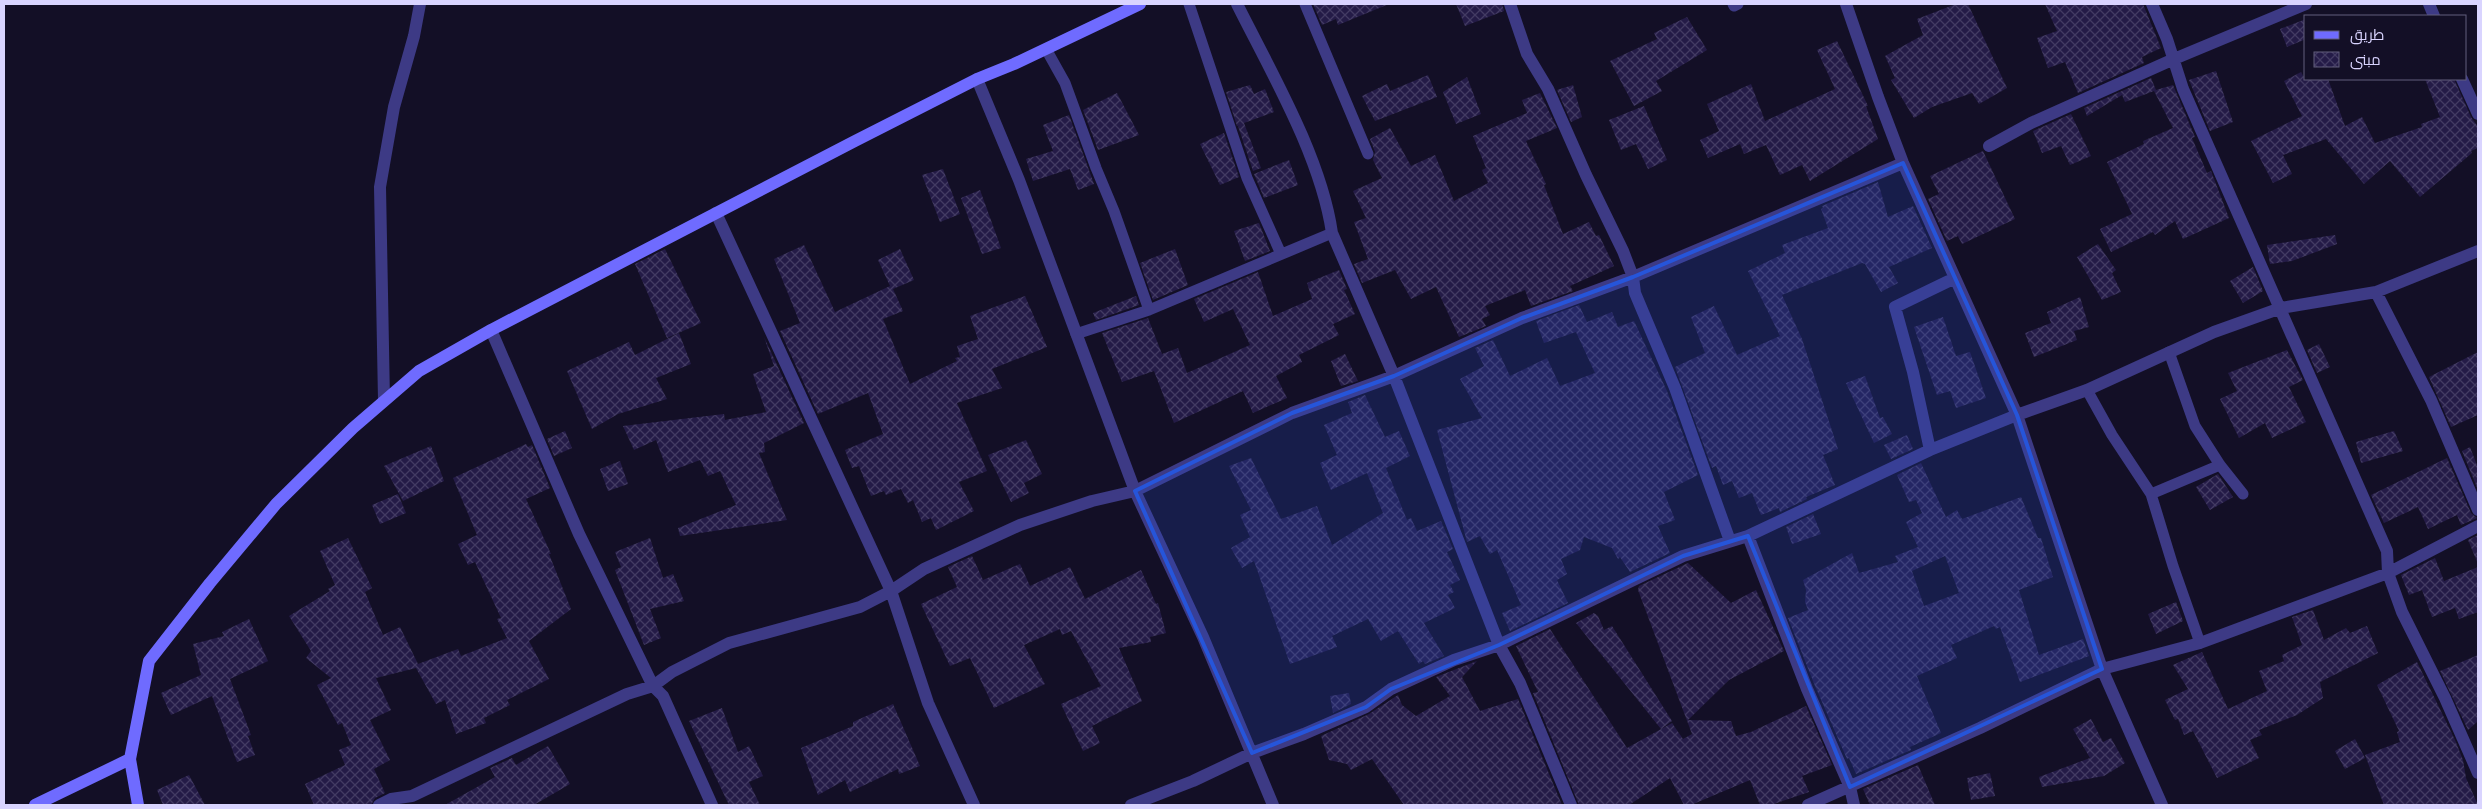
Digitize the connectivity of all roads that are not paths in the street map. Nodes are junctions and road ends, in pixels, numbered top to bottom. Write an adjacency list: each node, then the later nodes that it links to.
1 (420, 4): 34 (street)
2 (1140, 4): 12 (street)
3 (1189, 4): 23 (lane)
4 (1237, 4): 21 (street)
5 (1305, 4): 18 (lane)
6 (1510, 4): 24 (street)
7 (1733, 4): 8 (lane)
8 (1738, 4)
9 (1846, 4): 19 (street)
10 (2152, 4): 13 (street)
11 (2306, 4): 13 (street)
12 (1046, 49): 14 (street); 28 (lane)
13 (2174, 59): 17 (street); 27 (street)
14 (977, 79): 20 (street); 30 (street)
15 (2462, 80): 16 (street)
16 (2478, 114)
17 (1989, 146)
18 (1368, 154)
19 (1903, 163): 24 (street); 25 (street)
20 (716, 213): 29 (street); 46 (street)
21 (1332, 233): 23 (lane); 32 (street)
22 (2478, 251): 26 (street)
23 (1282, 254): 28 (lane)
24 (1632, 277): 32 (street); 44 (street)
25 (1955, 278): 35 (street); 36 (street)
26 (2376, 292): 27 (street); 41 (street)
27 (2281, 308): 31 (street); 45 (street)
28 (1149, 310): 30 (lane)
29 (491, 330): 34 (street); 50 (street)
30 (1076, 334): 38 (street)
31 (2168, 352): 33 (street); 37 (lane)
32 (1394, 376): 38 (street); 48 (street)
33 (2087, 390): 35 (street); 39 (lane)
34 (384, 400): 52 (street)
35 (2017, 415): 36 (street); 49 (street)
36 (1930, 450): 43 (street)
37 (2220, 465): 39 (lane); 40 (lane)
38 (1135, 491): 46 (street); 51 (street)
39 (2152, 494): 47 (lane)
40 (2243, 494)
41 (2478, 510)
42 (2478, 526): 45 (street)
43 (1748, 536): 44 (street); 54 (street)
44 (1730, 541): 48 (street)
45 (2388, 573): 47 (street); 53 (street)
46 (891, 591): 50 (street); 59 (street)
47 (2200, 643): 49 (street)
48 (1499, 644): 51 (street); 62 (street)
49 (2102, 669): 54 (street); 65 (street)
50 (653, 686): 57 (street); 58 (street)
51 (1252, 752): 60 (street); 61 (street)
52 (130, 759): 55 (street); 56 (street)
53 (2478, 773)
54 (1850, 787): 63 (street); 64 (street)
55 (35, 805)
56 (138, 805)
57 (379, 805)
58 (712, 805)
59 (974, 805)
60 (1131, 805)
61 (1273, 805)
62 (1572, 805)
63 (1808, 805)
64 (1854, 805)
65 (2162, 805)

